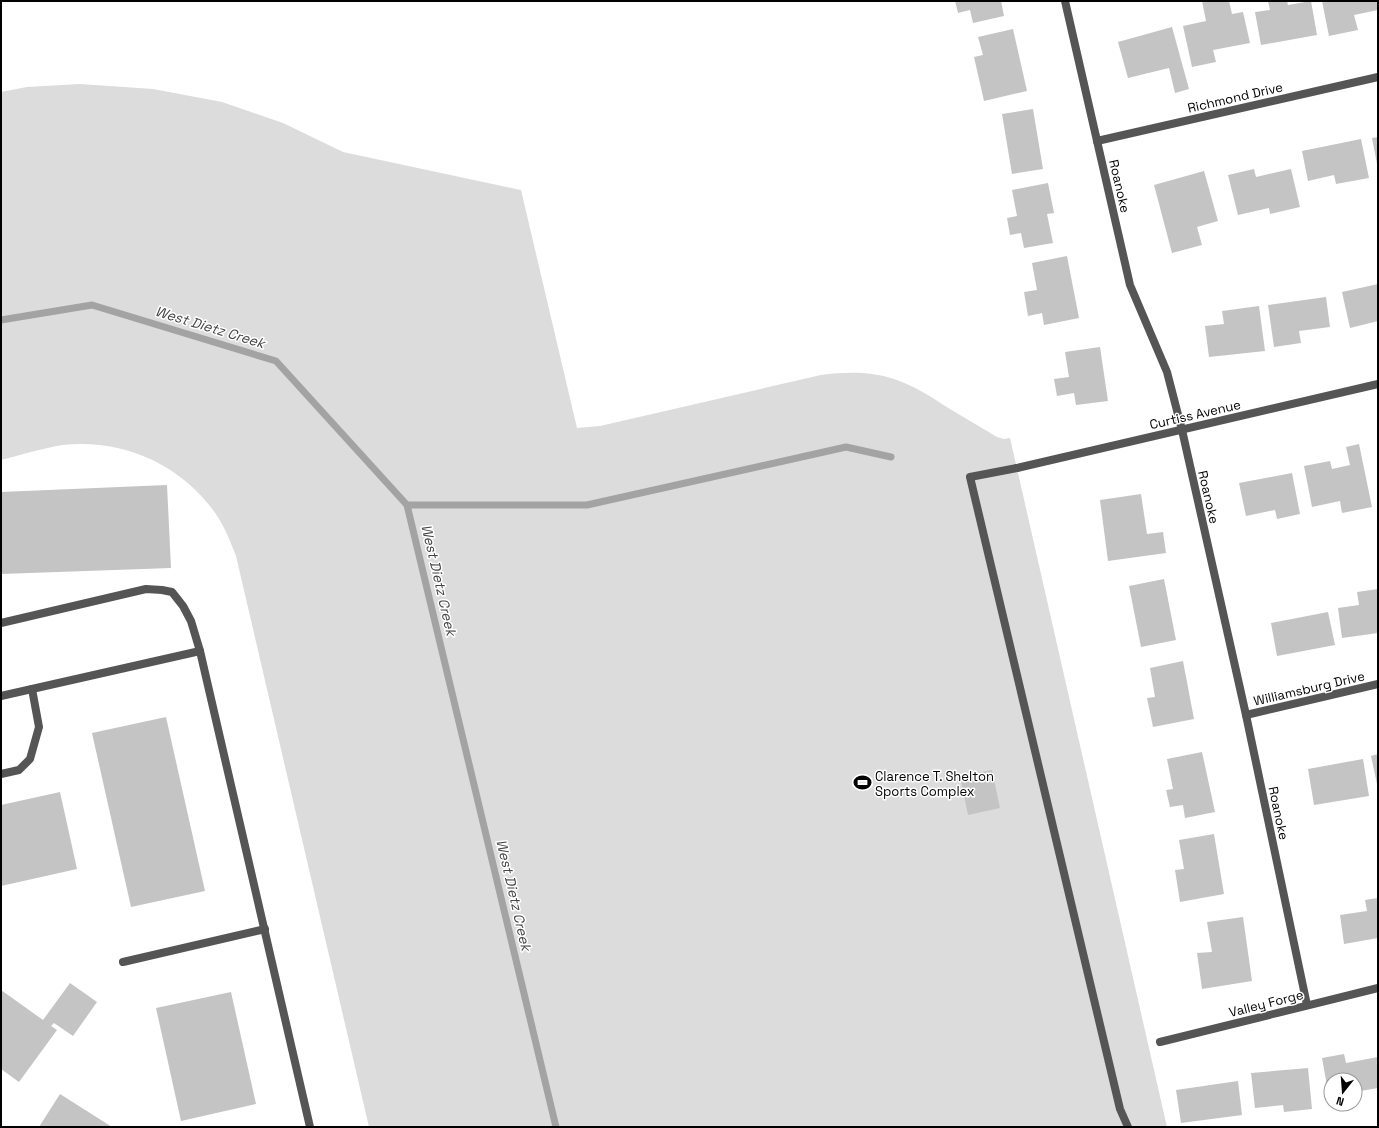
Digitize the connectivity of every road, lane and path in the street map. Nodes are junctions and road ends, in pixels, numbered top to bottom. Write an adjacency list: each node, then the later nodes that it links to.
1 (1065, 1): 3 (street, Roanoke)
2 (1378, 77): 3 (street, Richmond Drive)
3 (1097, 141): 5 (street, Roanoke)
4 (1378, 384): 5 (street, Curtiss Avenue)
5 (1182, 430): 11 (street, Roanoke); 19 (street, Curtiss Avenue)
6 (1, 623): 7 (street)
7 (200, 651): 9 (street); 13 (street)
8 (1378, 684): 11 (street, Williamsburg Drive)
9 (32, 689): 10 (street); 12 (street)
10 (1, 696)
11 (1246, 715): 16 (street, Roanoke)
12 (1, 774)
13 (265, 929): 14 (street); 18 (street)
14 (123, 962)
15 (1378, 988): 16 (street, Valley Forge)
16 (1307, 1004): 17 (street, Valley Forge)
17 (1160, 1042)
18 (310, 1127)
19 (1128, 1127)

